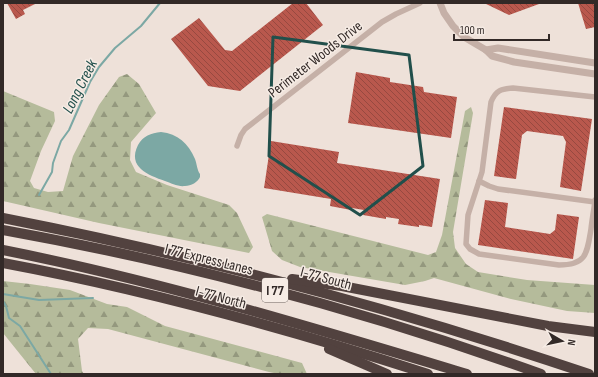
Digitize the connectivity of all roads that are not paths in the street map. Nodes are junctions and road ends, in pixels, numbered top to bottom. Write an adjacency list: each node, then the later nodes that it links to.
1 (420, 3): 7 (street, Perimeter Woods Drive)
2 (440, 3): 3 (street)
3 (486, 50): 4 (street); 5 (street)
4 (595, 64)
5 (595, 74)
6 (595, 97): 8 (street)
7 (237, 146)
8 (479, 180): 9 (street); 9 (street)
9 (595, 201)
10 (3, 218): 14 (highway, I-77 South / I 77)
11 (3, 230): 20 (highway, I 77 Express Lanes / I 77)
12 (3, 250): 19 (highway, I 77)
13 (3, 263): 15 (highway, I-77 North / I 77)
14 (243, 272): 16 (highway); 21 (highway, I-77 South / I 77)
15 (288, 331): 17 (highway); 18 (highway, I-77 North / I 77)
16 (595, 332)
17 (387, 374)
18 (428, 374)
19 (467, 374)
20 (541, 374)
21 (589, 374)

